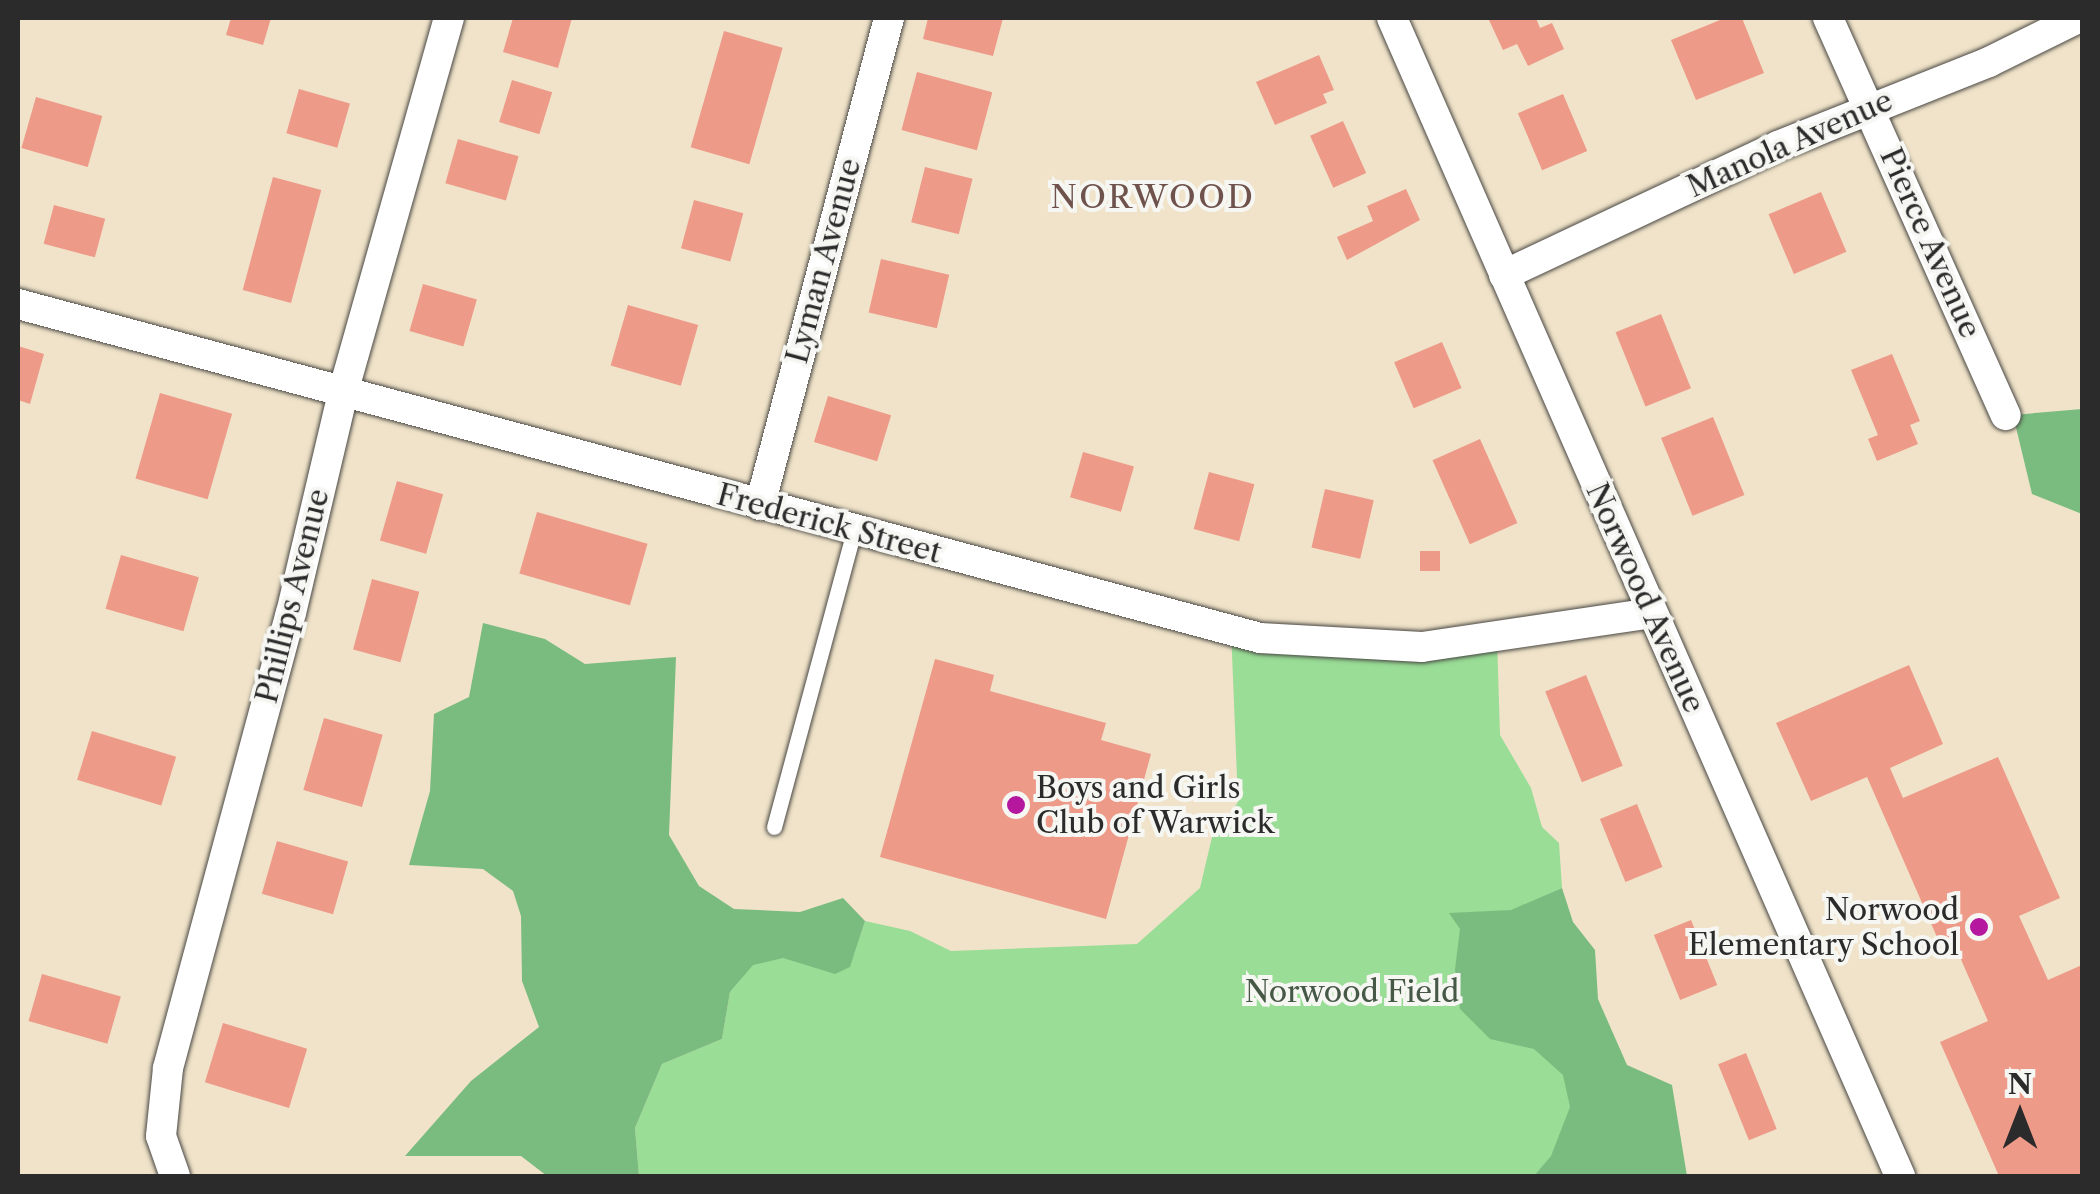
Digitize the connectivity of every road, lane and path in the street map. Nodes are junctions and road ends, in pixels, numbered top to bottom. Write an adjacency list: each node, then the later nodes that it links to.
1 (450, 18): 9 (street, Phillips Avenue)
2 (889, 18): 11 (street, Lyman Avenue)
3 (1392, 18): 7 (street, Norwood Avenue)
4 (1828, 18): 6 (street, Pierce Avenue)
5 (2078, 18): 6 (street, Manola Avenue)
6 (1870, 107): 7 (street, Manola Avenue); 10 (street, Pierce Avenue)
7 (1504, 276): 13 (street, Norwood Avenue)
8 (18, 304): 9 (street, Frederick Street)
9 (344, 389): 11 (street, Frederick Street); 15 (street, Phillips Avenue)
10 (2006, 415)
11 (760, 505): 12 (street, Frederick Street)
12 (854, 531): 13 (street, Frederick Street); 14 (lane)
13 (1651, 613): 16 (street, Norwood Avenue)
14 (774, 827)
15 (175, 1176)
16 (1900, 1176)

